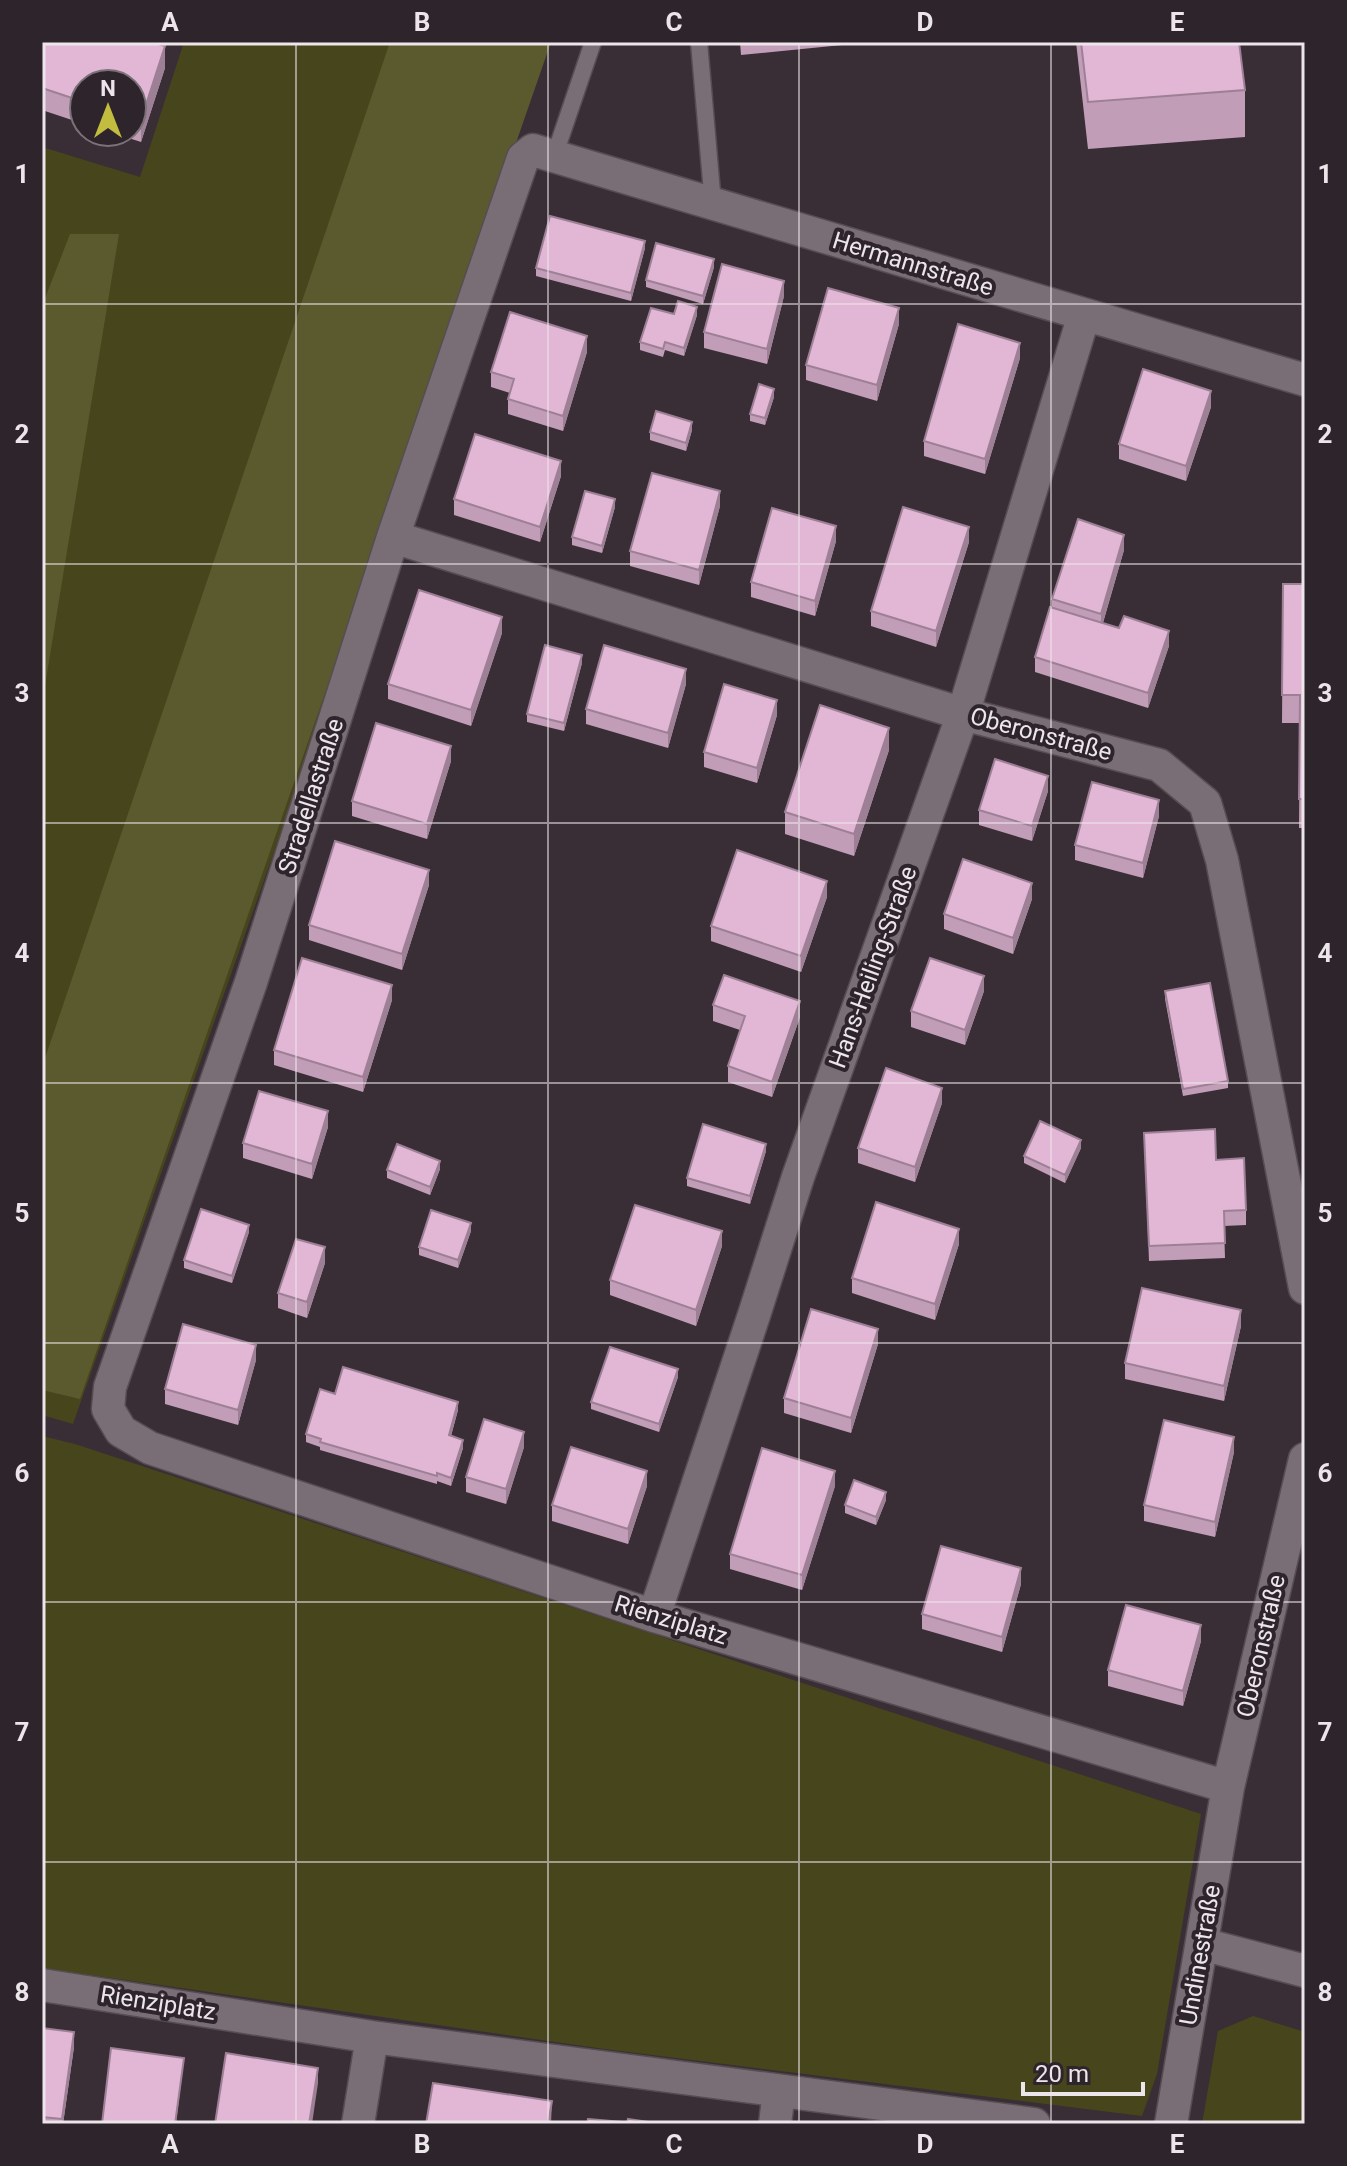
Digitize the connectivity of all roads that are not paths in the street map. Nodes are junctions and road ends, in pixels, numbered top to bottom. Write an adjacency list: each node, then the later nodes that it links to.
1 (593, 42): 3 (lane)
2 (699, 42): 4 (lane)
3 (539, 157): 4 (street, Hermannstraße); 7 (street, Stradellastraße)
4 (713, 204): 5 (street, Hermannstraße)
5 (1084, 315): 6 (street, Hermannstraße); 8 (street, Hans-Heiling-Straße)
6 (1305, 380)
7 (393, 537): 8 (street, Oberonstraße); 10 (street, Stradellastraße)
8 (963, 714): 9 (street, Oberonstraße); 12 (street, Hans-Heiling-Straße)
9 (1305, 1288)
10 (121, 1431): 12 (street, Rienziplatz)
11 (1305, 1459): 13 (street, Oberonstraße)
12 (654, 1616): 13 (street, Rienziplatz)
13 (1228, 1787): 14 (street, Undinestraße)
14 (1202, 1944): 15 (street); 22 (street, Undinestraße)
15 (1305, 1971)
16 (42, 1985): 17 (street, Rienziplatz)
17 (372, 2037): 18 (street, Rienziplatz); 19 (street)
18 (779, 2091): 20 (street); 21 (street, Rienziplatz)
19 (358, 2124)
20 (775, 2124)
21 (1034, 2124)
22 (1171, 2124)

